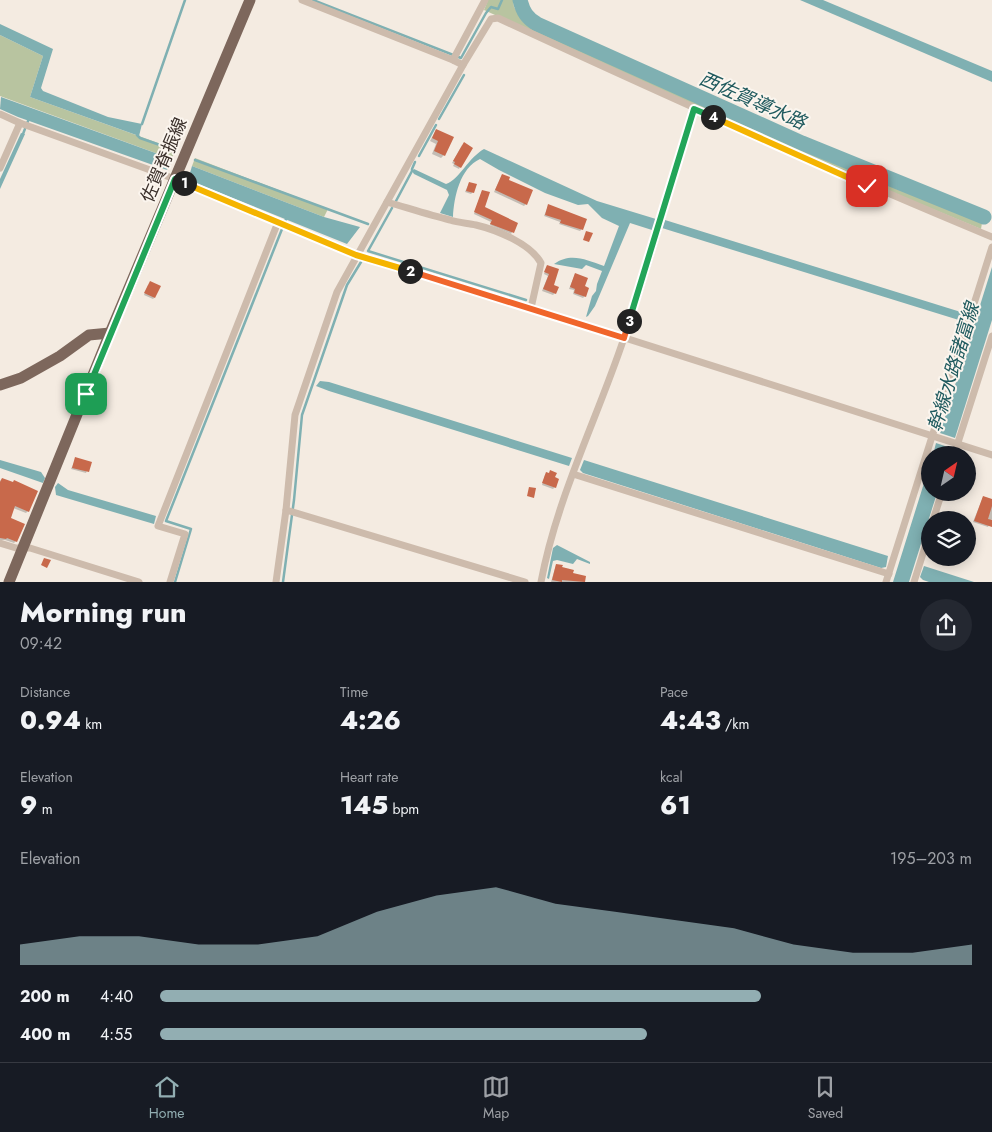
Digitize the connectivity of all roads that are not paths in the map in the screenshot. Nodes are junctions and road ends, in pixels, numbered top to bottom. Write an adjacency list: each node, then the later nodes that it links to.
1 (250, 0): 10 (main road, 佐賀脊振線)
2 (302, 0): 4 (street)
3 (485, 0): 4 (street)
4 (453, 60): 5 (street)
5 (463, 65): 6 (street); 11 (street)
6 (694, 109): 13 (street); 19 (street)
7 (0, 114): 8 (street)
8 (20, 123): 9 (street); 10 (street)
9 (0, 168)
10 (175, 179): 12 (street); 17 (main road, 佐賀脊振線)
11 (387, 202): 15 (street); 16 (street)
12 (278, 222): 15 (street); 32 (street)
13 (992, 237)
14 (992, 247): 21 (street)
15 (356, 255): 16 (street); 25 (street)
16 (530, 308): 19 (street)
17 (110, 333): 20 (main road); 27 (main road, 佐賀脊振線)
18 (992, 336): 22 (street)
19 (624, 338): 21 (street); 24 (street)
20 (0, 385)
21 (936, 437): 22 (street); 29 (street)
22 (954, 443): 23 (street)
23 (992, 454)
24 (573, 474): 29 (street); 35 (street)
25 (286, 510): 33 (street); 34 (street)
26 (0, 543): 27 (street)
27 (23, 547): 30 (main road, 佐賀脊振線); 31 (street)
28 (921, 560): 37 (street)
29 (889, 574): 36 (street)
30 (9, 582)
31 (139, 582)
32 (170, 582)
33 (276, 582)
34 (525, 582)
35 (541, 582)
36 (886, 582)
37 (914, 582)

